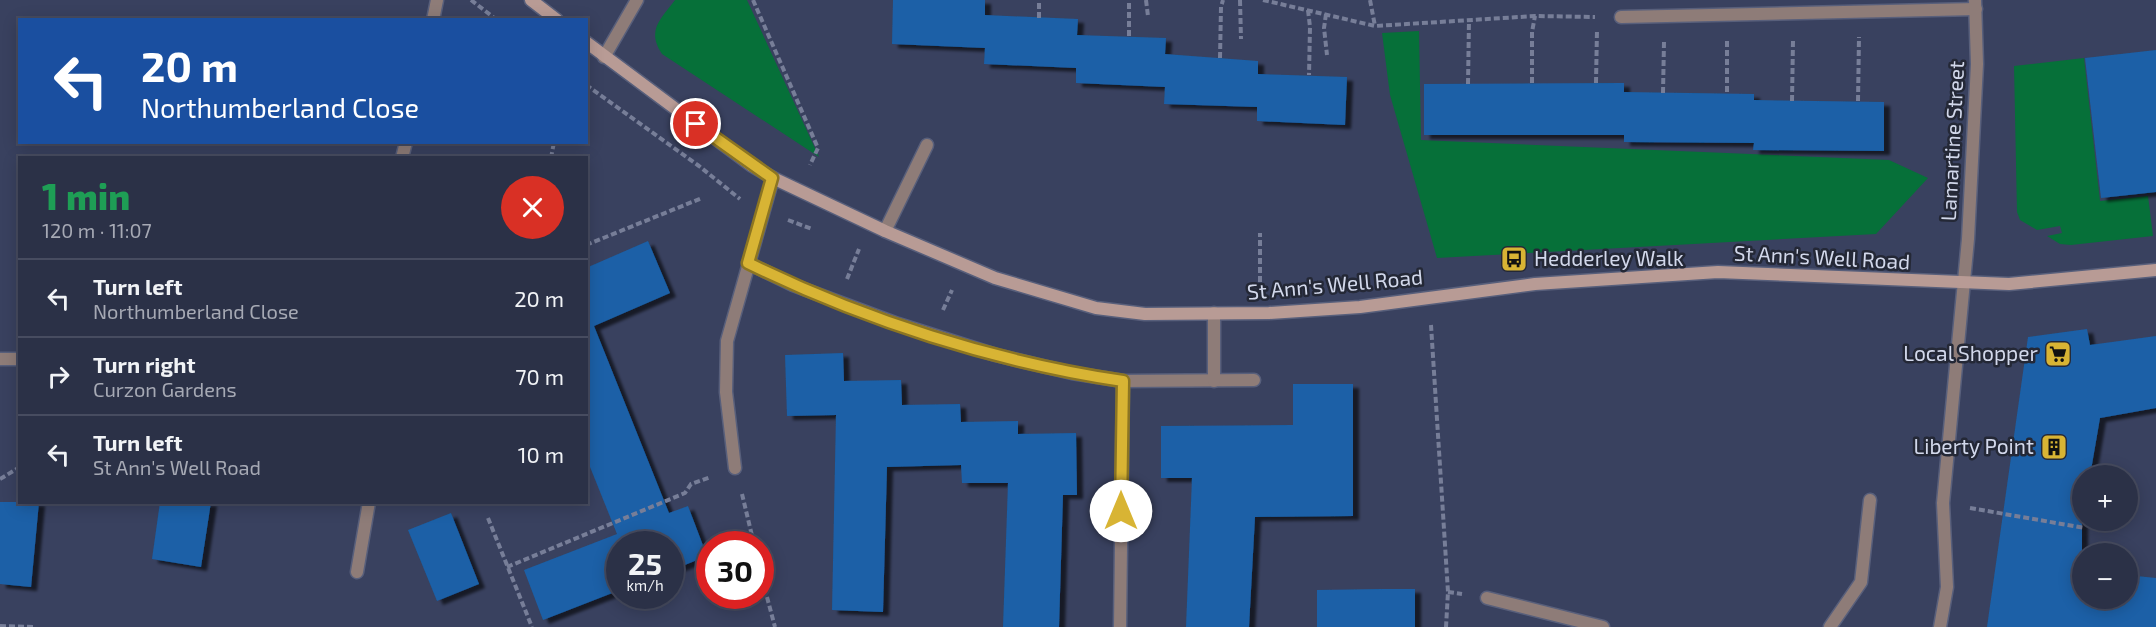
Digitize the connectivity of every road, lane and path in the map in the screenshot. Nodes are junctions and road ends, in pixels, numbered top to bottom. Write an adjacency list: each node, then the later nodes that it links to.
1 (437, 0): 20 (street)
2 (471, 0): 21 (path)
3 (531, 0): 22 (street)
4 (637, 0): 35 (street)
5 (753, 0): 46 (path)
6 (1039, 0): 23 (path)
7 (1129, 0): 27 (path)
8 (1146, 0): 17 (path)
9 (1223, 0): 36 (path)
10 (1239, 0): 28 (path)
11 (1263, 0): 15 (path)
12 (1370, 0): 25 (path)
13 (1976, 4): 14 (street); 55 (street, Lamartine Street)
14 (1861, 6): 19 (street)
15 (1308, 10): 16 (path); 37 (path)
16 (1326, 14): 25 (path); 34 (path)
17 (1148, 16)
18 (1535, 16): 19 (path); 24 (path); 38 (path)
19 (1621, 17)
20 (433, 18)
21 (494, 18)
22 (554, 18)
23 (1038, 18)
24 (1469, 20): 25 (path); 40 (path)
25 (1375, 26)
26 (1596, 33): 39 (path)
27 (1129, 36)
28 (1241, 39)
29 (588, 44): 35 (street, St Ann's Well Road)
30 (1793, 45): 43 (path)
31 (1663, 48): 41 (path)
32 (1859, 48): 44 (path)
33 (1727, 49): 42 (path)
34 (1327, 55)
35 (604, 57): 47 (street, St Ann's Well Road)
36 (1220, 58)
37 (1309, 75)
38 (1532, 83)
39 (1596, 83)
40 (1468, 84)
41 (1663, 93)
42 (1727, 93)
43 (1792, 101)
44 (1858, 101)
45 (927, 145): 49 (street)
46 (810, 165)
47 (772, 178): 49 (street, St Ann's Well Road); 52 (street)
48 (702, 198): 51 (path)
49 (885, 231): 57 (street, St Ann's Well Road)
50 (1260, 233): 54 (path)
51 (588, 244)
52 (748, 263): 61 (street); 64 (street)
53 (2156, 270): 55 (street, St Ann's Well Road)
54 (1260, 282)
55 (1963, 284): 56 (street, St Ann's Well Road); 67 (street, Lamartine Street)
56 (1427, 297): 57 (street, St Ann's Well Road); 81 (path)
57 (1214, 313): 62 (street)
58 (0, 359): 59 (street)
59 (18, 359)
60 (1254, 380): 62 (street)
61 (1123, 381): 62 (street); 80 (street)
62 (1214, 381)
63 (18, 468): 65 (path)
64 (735, 468): 71 (path); 72 (path)
65 (0, 479)
66 (1870, 500): 83 (street)
67 (1943, 503): 70 (path); 84 (street, Lamartine Street)
68 (369, 504): 73 (street)
69 (488, 518): 72 (path)
70 (2072, 526)
71 (751, 531)
72 (507, 567): 78 (path)
73 (357, 572)
74 (1487, 598): 82 (street)
75 (770, 609): 79 (path)
76 (0, 626): 77 (path)
77 (34, 627)
78 (532, 627)
79 (775, 627)
80 (1120, 627)
81 (1446, 627)
82 (1603, 627)
83 (1830, 627)
84 (1940, 627)

